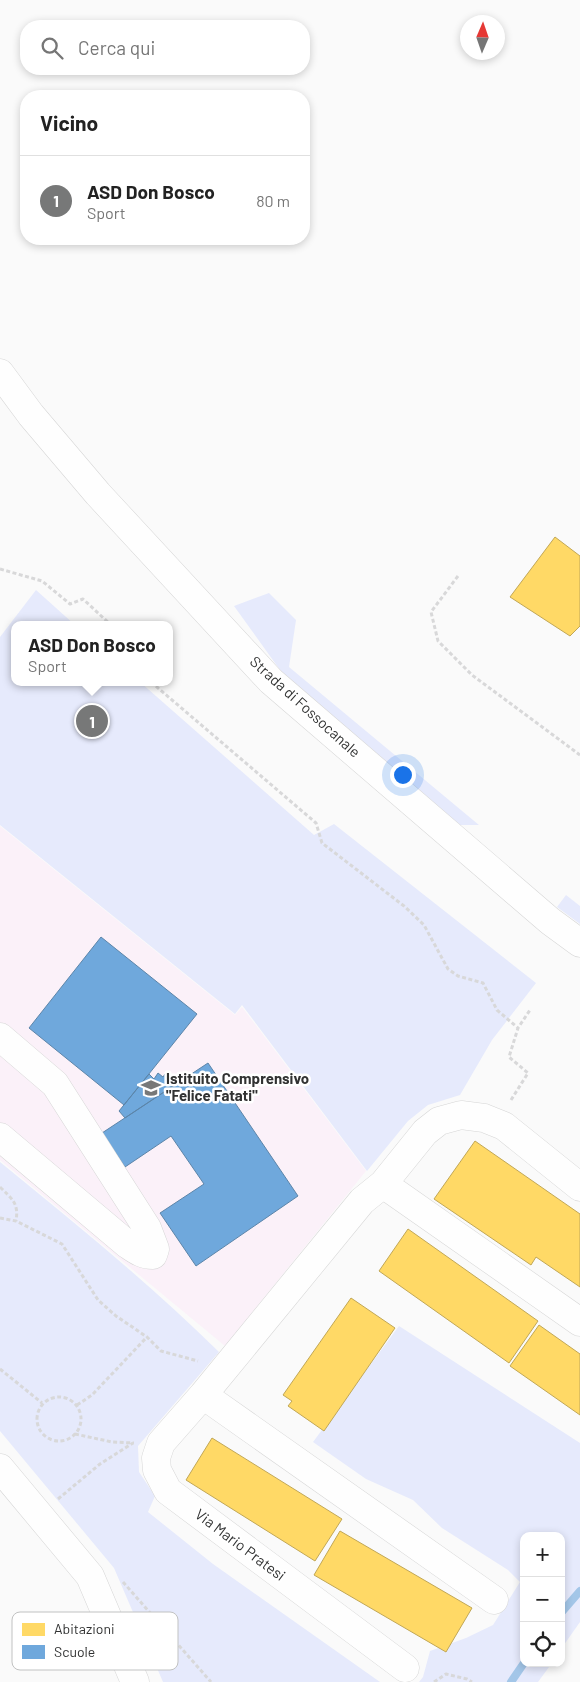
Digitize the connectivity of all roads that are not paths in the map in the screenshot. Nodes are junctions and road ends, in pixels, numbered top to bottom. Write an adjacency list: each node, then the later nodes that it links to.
1 (0, 373): 2 (street, Strada di Fossocanale)
2 (580, 943)
3 (0, 1038): 4 (street)
4 (0, 1137)
5 (383, 1184): 6 (street, Via Mario Pratesi); 7 (street); 8 (street, Via Mario Pratesi)
6 (580, 1187)
7 (580, 1322)
8 (204, 1395): 10 (street); 12 (street, Via Mario Pratesi)
9 (0, 1468): 11 (street)
10 (494, 1600)
11 (105, 1612)
12 (405, 1668)
13 (130, 1670): 14 (street)
14 (135, 1682)

